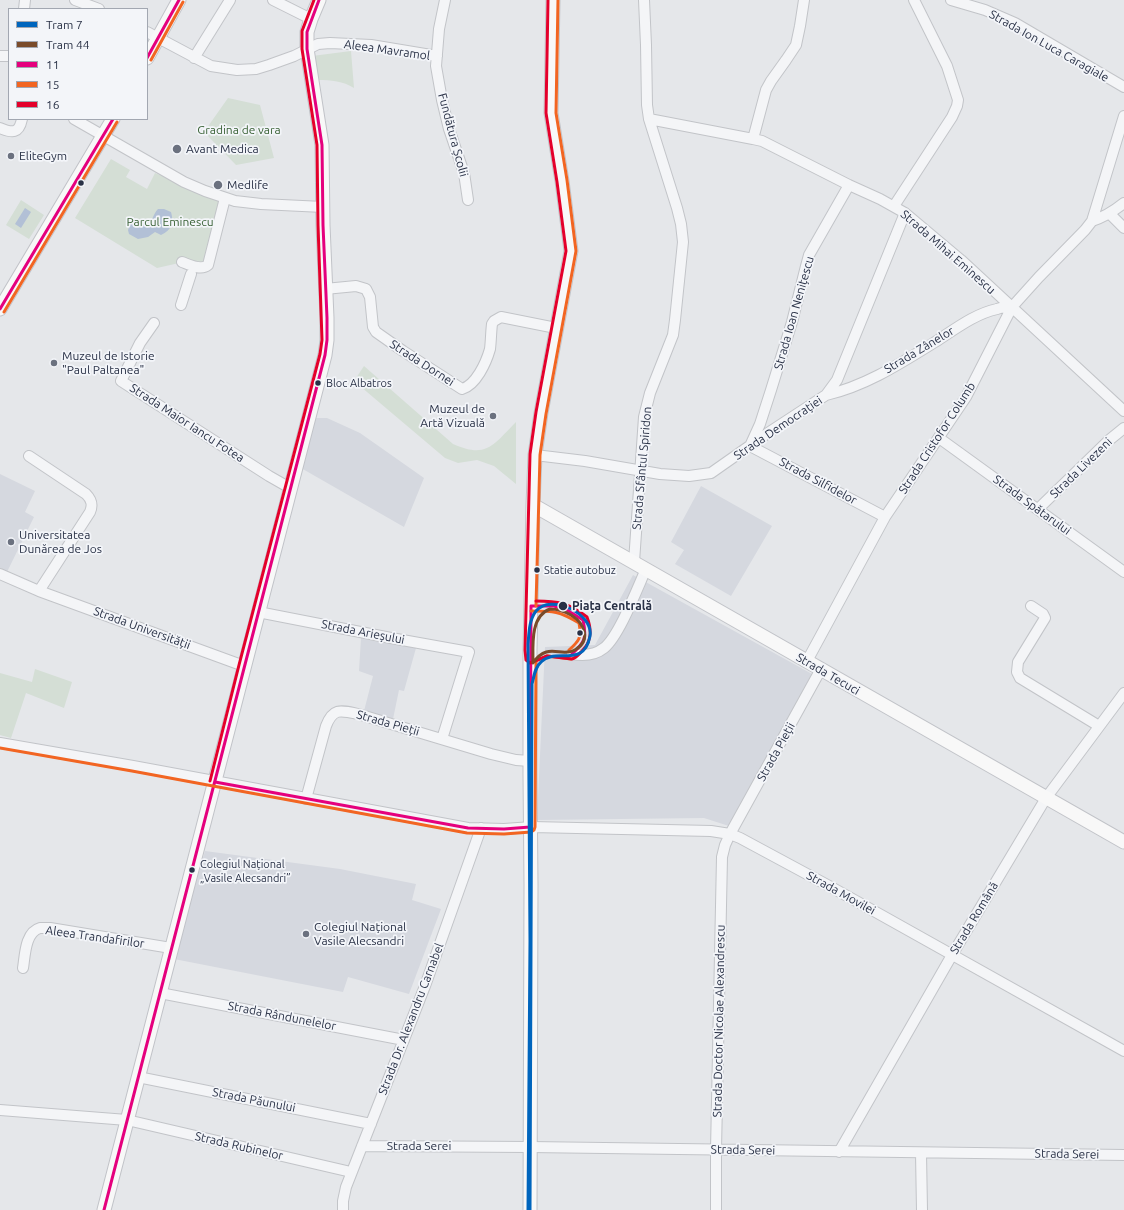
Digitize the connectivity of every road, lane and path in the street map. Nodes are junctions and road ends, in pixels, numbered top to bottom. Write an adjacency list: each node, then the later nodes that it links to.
1 (75, 0): 12 (street)
2 (179, 0): 14 (main road)
3 (230, 0): 18 (street)
4 (273, 0): 13 (street)
5 (319, 0): 13 (main road)
6 (444, 0): 17 (street, Fundătura Școlii)
7 (553, 0): 45 (main road)
8 (644, 0): 21 (street, Strada Sfântul Spiridon)
9 (804, 0): 27 (street)
10 (914, 0): 32 (street)
11 (951, 0): 19 (street, Strada Ion Luca Caragiale)
12 (96, 8)
13 (311, 20): 15 (main road)
14 (153, 35): 16 (main road); 18 (street, Aleea Mavramol)
15 (307, 49): 17 (street, Aleea Mavramol); 18 (street, Aleea Mavramol); 33 (main road)
16 (148, 54)
17 (437, 56): 30 (street, Fundătura Școlii)
18 (194, 58)
19 (1124, 87)
20 (1124, 116): 36 (street, Strada Cristofor Columb)
21 (649, 119): 27 (street, Strada Mihai Eminescu); 53 (street, Strada Sfântul Spiridon)
22 (22, 120): 25 (street)
23 (76, 120): 26 (street)
24 (112, 120): 26 (main road)
25 (0, 128)
26 (104, 135): 29 (street); 43 (main road)
27 (753, 139): 28 (street, Strada Mihai Eminescu)
28 (849, 185): 32 (street, Strada Mihai Eminescu); 50 (street, Strada Ioan Nenițescu)
29 (225, 198): 33 (street); 38 (street)
30 (468, 200)
31 (1124, 203): 35 (street)
32 (894, 206): 34 (street, Strada Mihai Eminescu)
33 (323, 207): 40 (main road)
34 (905, 213): 42 (street, Strada Mihai Eminescu); 46 (street, Strada Democrației)
35 (1110, 214): 36 (street); 37 (street)
36 (1092, 220): 42 (street, Strada Cristofor Columb)
37 (1124, 228)
38 (182, 262)
39 (191, 274): 41 (street)
40 (325, 289): 45 (street, Strada Dornei); 54 (main road)
41 (181, 305)
42 (1012, 307): 46 (street, Strada Zânelor); 47 (street, Strada Mihai Eminescu); 49 (street, Strada Cristofor Columb)
43 (0, 309)
44 (154, 323): 54 (street, Strada Maior Iancu Fotea)
45 (556, 328): 51 (main road)
46 (826, 395): 50 (street, Strada Democrației)
47 (1124, 411)
48 (1124, 428): 56 (street, Strada Livezeni)
49 (939, 438): 56 (street, Strada Spătarului); 57 (street, Strada Cristofor Columb)
50 (750, 446): 53 (street, Strada Democrației); 57 (street, Strada Silfidelor)
51 (535, 455): 53 (street, Strada Democrației); 55 (main road)
52 (29, 456): 62 (street)
53 (640, 471): 58 (street, Strada Sfântul Spiridon)
54 (290, 488): 64 (main road)
55 (533, 505): 58 (main road, Strada Tecuci); 73 (main road)
56 (1038, 509): 60 (street, Strada Spătarului)
57 (885, 517): 66 (street, Strada Cristofor Columb)
58 (634, 562): 59 (main road, Strada Tecuci)
59 (646, 570): 65 (street); 66 (main road, Strada Tecuci)
60 (1124, 572)
61 (0, 574): 62 (street, Strada Universității)
62 (39, 591): 67 (street, Strada Universității)
63 (1031, 606): 70 (street)
64 (258, 612): 67 (main road); 71 (street, Strada Arieșului)
65 (572, 654)
66 (807, 661): 68 (main road, Strada Tecuci)
67 (244, 666): 74 (main road)
68 (821, 669): 75 (main road, Strada Tecuci); 79 (street, Strada Pieții)
69 (1124, 693): 70 (street, Strada Română)
70 (1099, 726): 75 (street, Strada Română)
71 (442, 739): 73 (street, Strada Pieții); 76 (street, Strada Pieții)
72 (0, 743): 74 (street, Strada Movilei)
73 (530, 761): 78 (main road)
74 (215, 782): 76 (street, Strada Movilei); 81 (main road)
75 (1046, 798): 80 (main road, Strada Tecuci); 82 (street, Strada Română)
76 (306, 799): 77 (street, Strada Movilei)
77 (480, 828): 78 (street, Strada Movilei); 85 (street, Strada Dr. Alexandru Carnabel)
78 (530, 828): 79 (street, Strada Movilei); 92 (main road)
79 (730, 834): 82 (street, Strada Movilei); 93 (street, Strada Doctor Nicolae Alexandrescu)
80 (1124, 842)
81 (171, 948): 83 (street, Aleea Trandafirilor); 84 (main road)
82 (952, 955): 86 (street, Strada Movilei); 94 (street, Strada Română)
83 (23, 968)
84 (160, 992): 85 (street, Strada Rândunelelor); 87 (main road)
85 (404, 1040): 90 (street, Strada Dr. Alexandru Carnabel)
86 (1124, 1052)
87 (138, 1077): 89 (main road); 90 (street, Strada Păunului)
88 (0, 1110): 89 (street, Strada Rubinelor)
89 (127, 1120): 97 (street, Strada Rubinelor); 98 (main road)
90 (371, 1124): 91 (street, Strada Dr. Alexandru Carnabel)
91 (362, 1146): 92 (street, Strada Serei); 97 (street, Strada Dr. Alexandru Carnabel)
92 (530, 1147): 93 (street, Strada Serei); 100 (main road)
93 (716, 1150): 94 (street, Strada Serei); 101 (street, Strada Doctor Nicolae Alexandrescu)
94 (839, 1152): 95 (street, Strada Serei)
95 (921, 1153): 96 (street, Strada Serei); 102 (street)
96 (1124, 1155)
97 (351, 1172): 99 (street, Strada Dr. Alexandru Carnabel)
98 (104, 1210)
99 (343, 1210)
100 (530, 1210)
101 (716, 1210)
102 (922, 1210)

